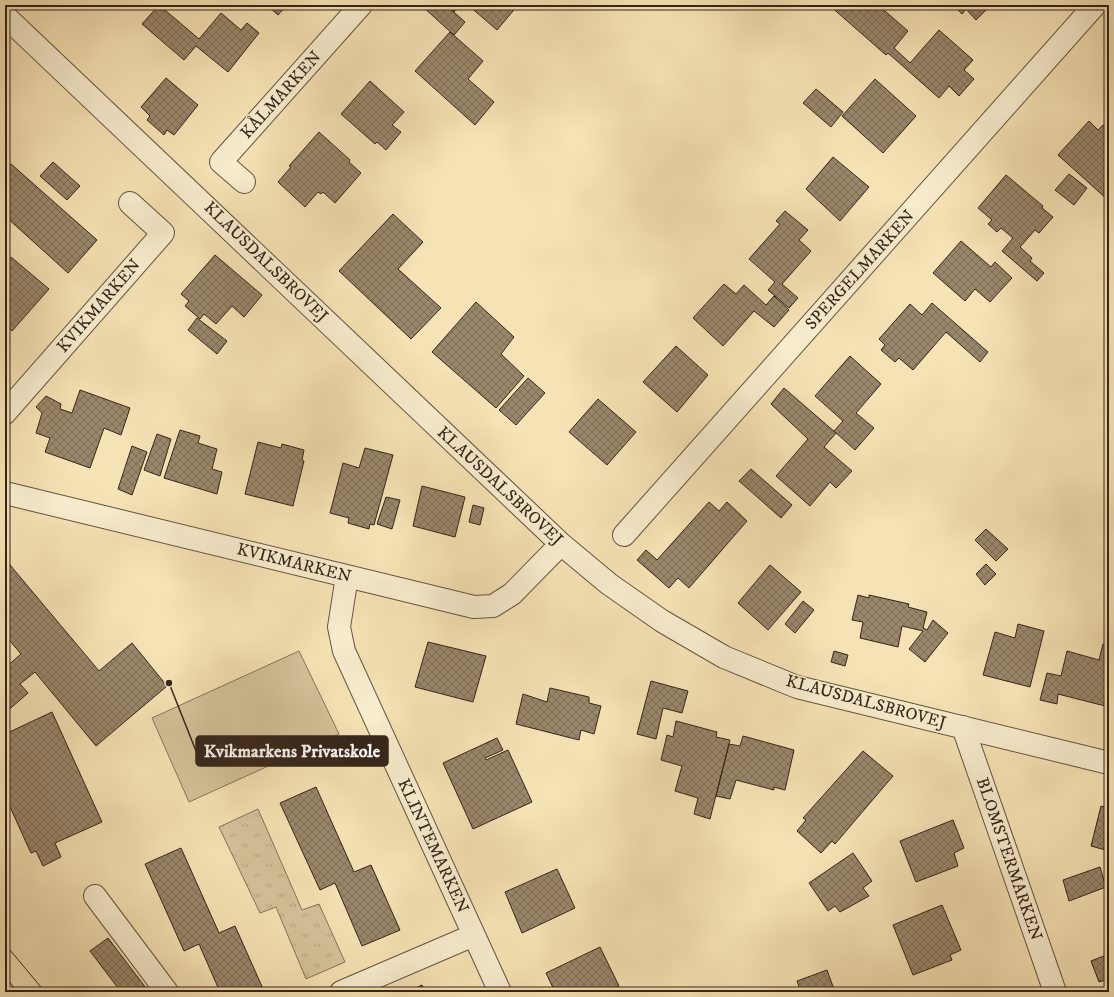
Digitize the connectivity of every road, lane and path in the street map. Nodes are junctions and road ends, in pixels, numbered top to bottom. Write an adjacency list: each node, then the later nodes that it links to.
1 (361, 5): 4 (street, KÅLMARKEN)
2 (1095, 5): 8 (street, SPERGELMARKEN)
3 (5, 16): 9 (street, KLAUSDALSBROVEJ)
4 (244, 182)
5 (130, 203): 6 (street, KVIKMARKEN)
6 (5, 413)
7 (5, 493): 10 (street, KVIKMARKEN)
8 (624, 535)
9 (561, 544): 10 (street, KVIKMARKEN); 11 (street, KLAUSDALSBROVEJ)
10 (347, 576): 14 (street, KLINTEMARKEN)
11 (963, 727): 12 (street, KLAUSDALSBROVEJ); 18 (street, BLOMSTERMARKEN)
12 (1109, 763)
13 (95, 896): 15 (street)
14 (474, 935): 16 (street, KLINTEMARKEN); 17 (street, KLINTEMARKEN)
15 (167, 992)
16 (341, 992)
17 (500, 992)
18 (1055, 992)

